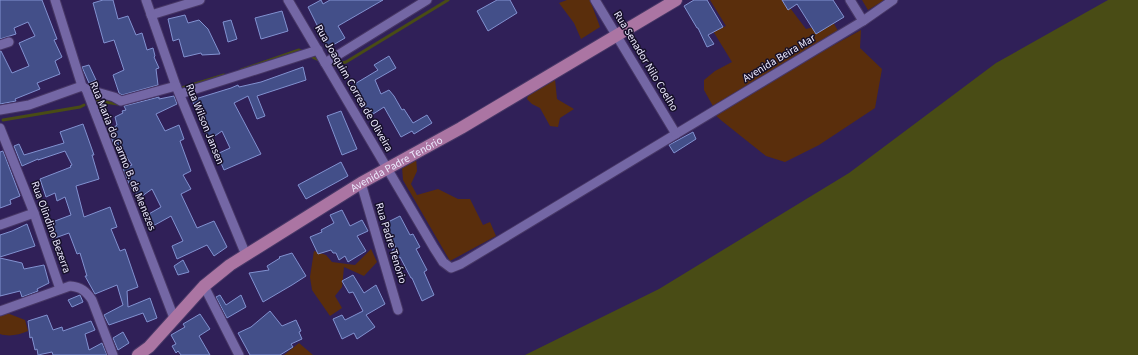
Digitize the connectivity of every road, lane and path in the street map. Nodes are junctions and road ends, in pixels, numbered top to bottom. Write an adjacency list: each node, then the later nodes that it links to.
1 (55, 0): 16 (street, Rua Maria do Carmo B. de Menezes)
2 (146, 0): 11 (street, Rua Wilson Jansen)
3 (200, 0): 11 (street)
4 (288, 0): 14 (street, Rua Joaquim Correa de Oliveira)
5 (427, 0): 10 (street)
6 (595, 0): 13 (street, Rua Senador Nilo Coelho)
7 (676, 0): 13 (main road, Avenida Padre Tenório)
8 (850, 0): 12 (street)
9 (893, 0): 12 (street, Avenida Beira Mar)
10 (414, 3): 15 (street)
11 (151, 15): 17 (street, Rua Wilson Jansen)
12 (863, 21): 20 (street, Avenida Beira Mar)
13 (616, 36): 20 (street, Rua Senador Nilo Coelho); 21 (main road, Avenida Padre Tenório)
14 (318, 50): 15 (street, Rua Joaquim Correa de Oliveira); 17 (street)
15 (325, 63): 21 (street, Rua Joaquim Correa de Oliveira)
16 (84, 88): 17 (street); 18 (street); 31 (street, Rua Maria do Carmo B. de Menezes)
17 (178, 90): 25 (street, Rua Wilson Jansen)
18 (0, 110)
19 (0, 128): 23 (street, Rua Olindino Bezerra)
20 (676, 134): 26 (street, Avenida Beira Mar)
21 (388, 168): 22 (main road, Avenida Padre Tenório); 26 (street, Rua Joaquim Correa de Oliveira)
22 (361, 184): 25 (main road, Avenida Padre Tenório); 29 (street, Rua Padre Tenório)
23 (34, 213): 24 (street); 28 (street, Rua Olindino Bezerra)
24 (0, 225)
25 (246, 256): 27 (main road, Avenida Padre Tenório)
26 (452, 268)
27 (204, 286): 31 (main road, Avenida Padre Tenório); 34 (street)
28 (60, 289): 30 (street); 32 (street, Rua Olindino Bezerra)
29 (398, 310)
30 (0, 311)
31 (174, 318): 33 (main road, Avenida Padre Tenório)
32 (113, 355)
33 (138, 355)
34 (239, 355)

